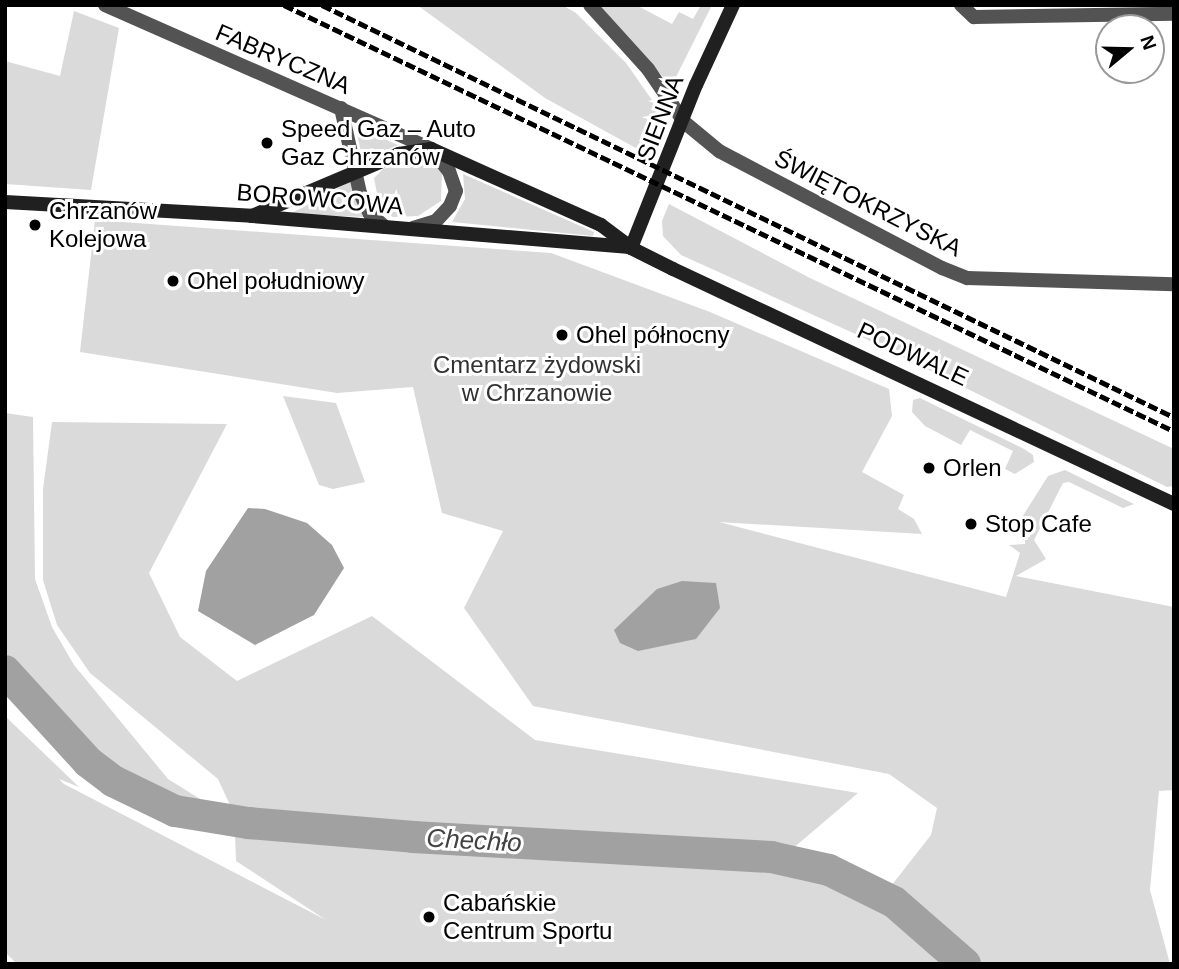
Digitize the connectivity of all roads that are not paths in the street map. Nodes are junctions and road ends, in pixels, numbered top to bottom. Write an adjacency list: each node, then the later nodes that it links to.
1 (105, 5): 6 (street, FABRYCZNA)
2 (590, 5): 7 (street, ŚWIĘTOKRZYSKA)
3 (733, 5): 7 (street, SIENNA)
4 (961, 5): 5 (street)
5 (1174, 14)
6 (341, 108): 8 (street, FABRYCZNA); 9 (street)
7 (684, 122): 14 (street, SIENNA); 15 (street, ŚWIĘTOKRZYSKA)
8 (431, 149): 9 (street); 13 (street); 14 (street, FABRYCZNA)
9 (357, 172): 11 (street); 12 (street)
10 (5, 202): 11 (street, BOROWCOWA)
11 (252, 216): 12 (street, BOROWCOWA)
12 (385, 227): 13 (street, BOROWCOWA)
13 (411, 229): 14 (street, BOROWCOWA)
14 (631, 248): 16 (street, PODWALE)
15 (1174, 284)
16 (1174, 504)

